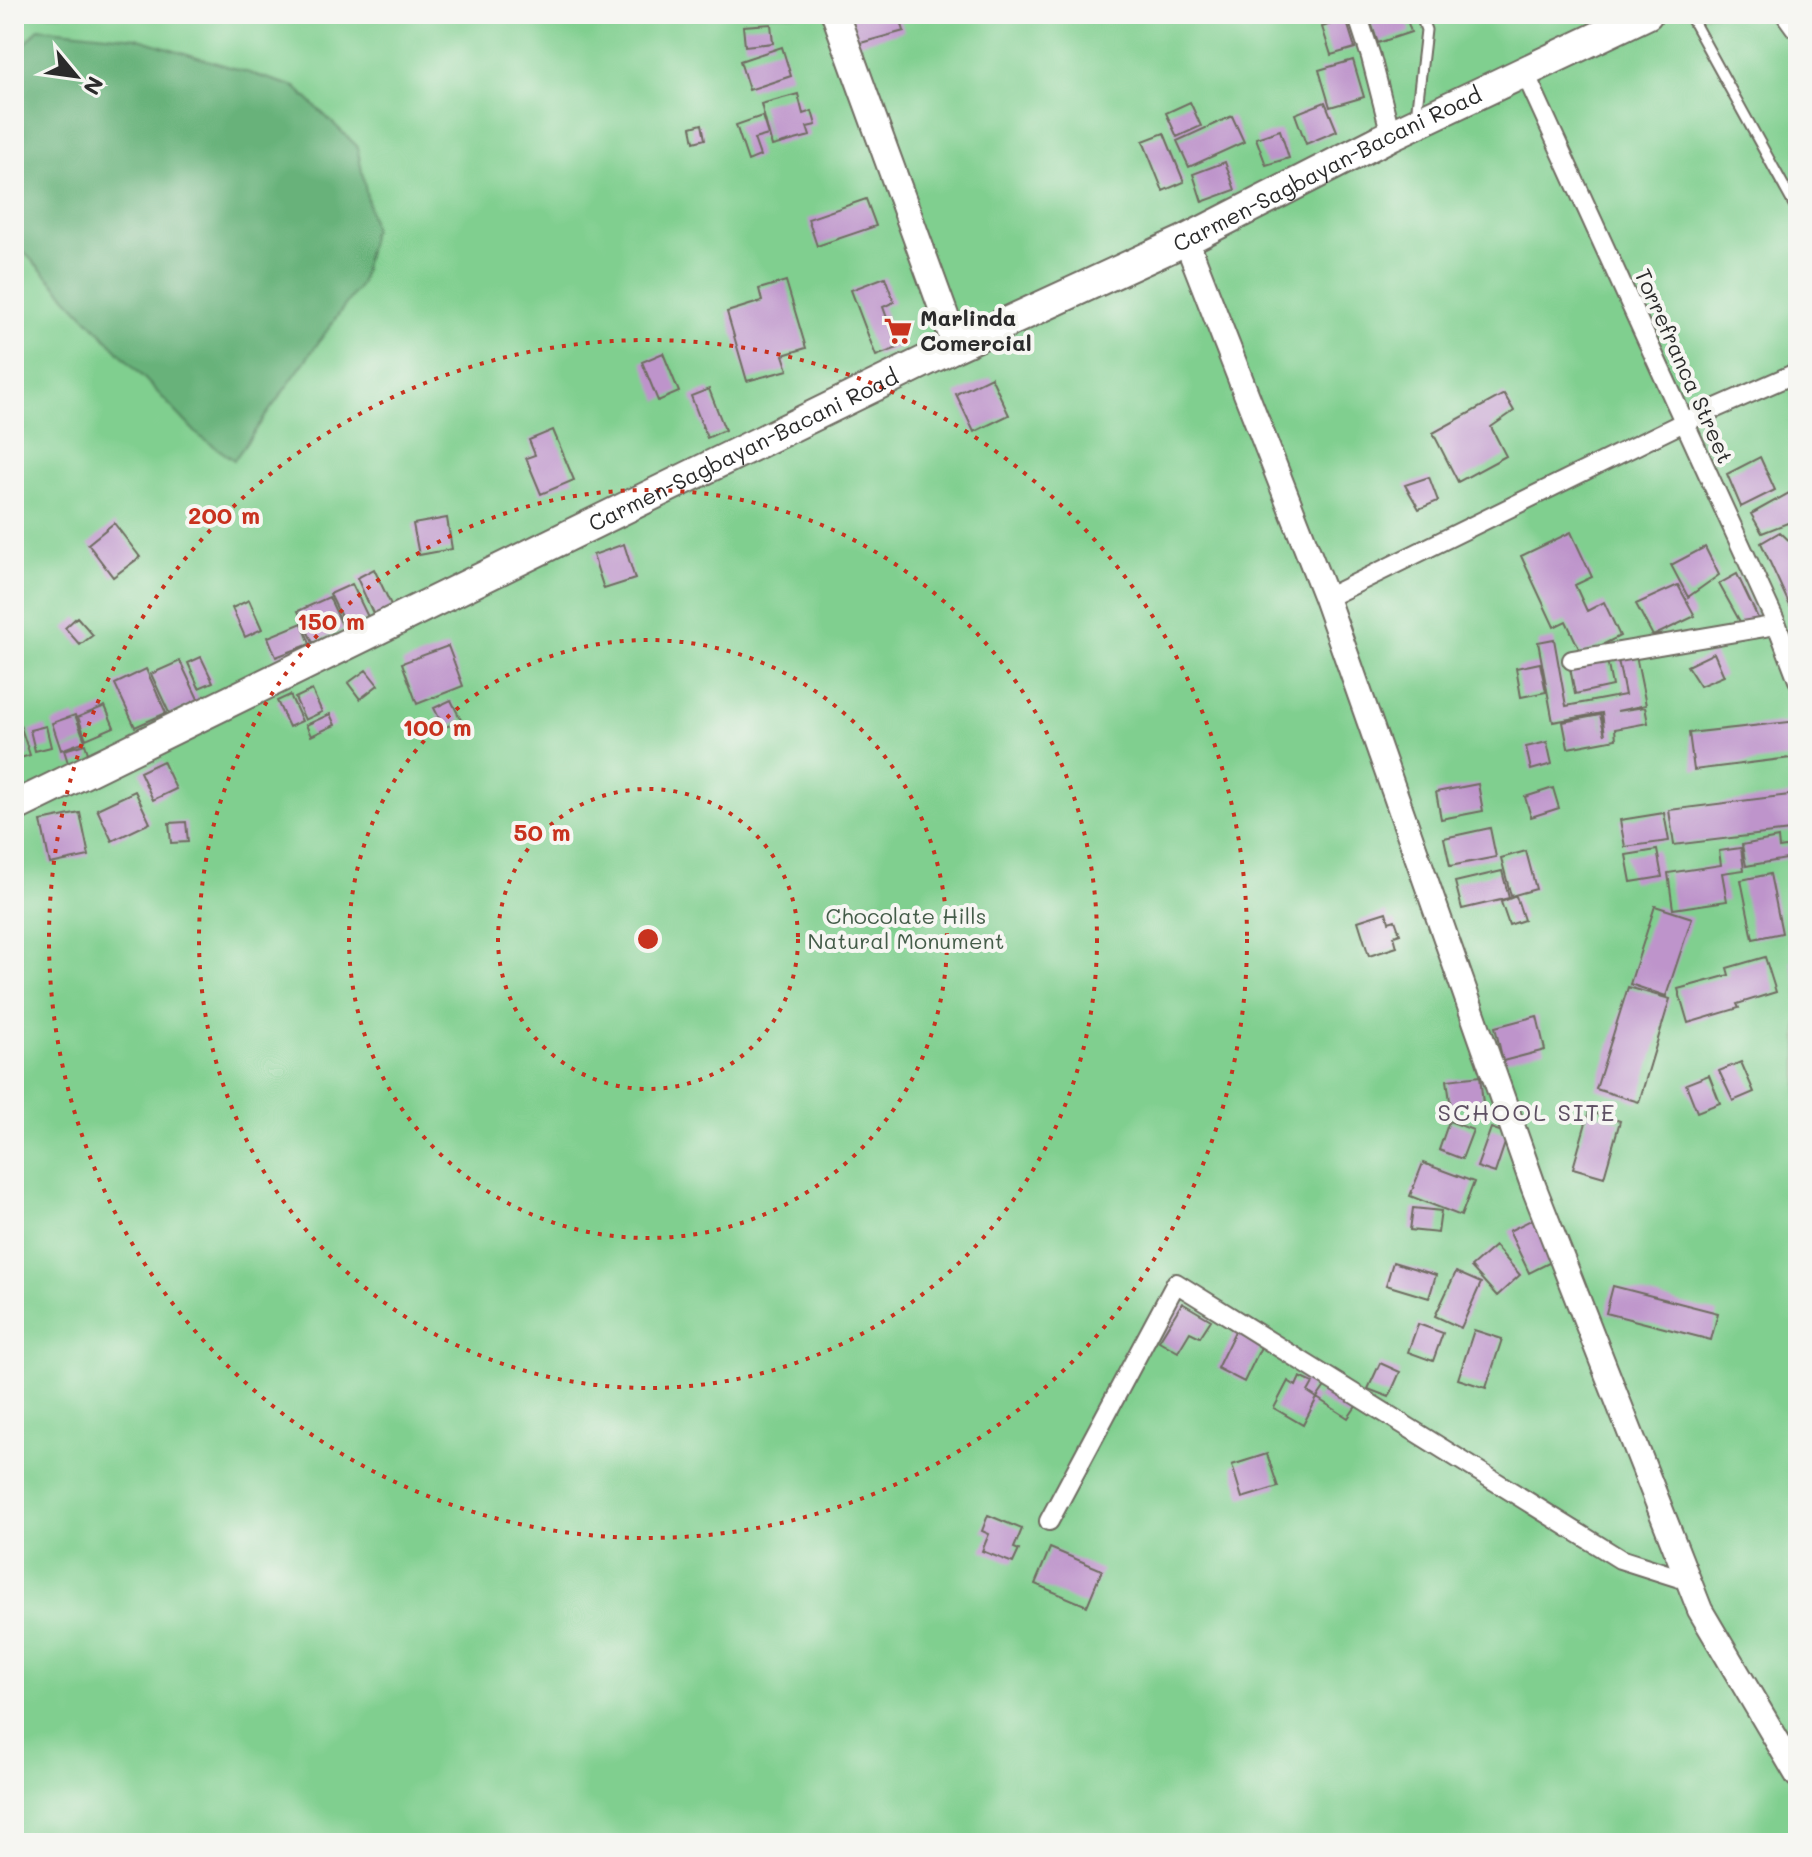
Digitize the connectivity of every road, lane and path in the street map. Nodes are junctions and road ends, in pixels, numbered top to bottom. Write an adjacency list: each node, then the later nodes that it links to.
1 (835, 14): 12 (main road)
2 (1357, 14): 9 (street)
3 (1420, 14): 9 (lane)
4 (1647, 14): 8 (main road, Carmen-Sagbayan-Bacani Road)
5 (1689, 14): 10 (lane)
6 (1790, 14): 7 (main road)
7 (1798, 25)
8 (1525, 73): 9 (main road, Carmen-Sagbayan-Bacani Road); 14 (street, Torrefranca Street)
9 (1403, 130): 11 (main road, Carmen-Sagbayan-Bacani Road)
10 (1798, 212)
11 (1186, 240): 12 (main road, Carmen-Sagbayan-Bacani Road); 15 (street)
12 (956, 346): 19 (main road, Carmen-Sagbayan-Bacani Road)
13 (1798, 372): 14 (street)
14 (1682, 423): 15 (street); 16 (street, Torrefranca Street)
15 (1326, 598): 21 (street)
16 (1777, 625): 17 (street); 18 (street, Torrefranca Street)
17 (1572, 660)
18 (1798, 680)
19 (14, 807)
20 (1049, 1521): 21 (street)
21 (1689, 1581): 22 (street)
22 (1798, 1776)

